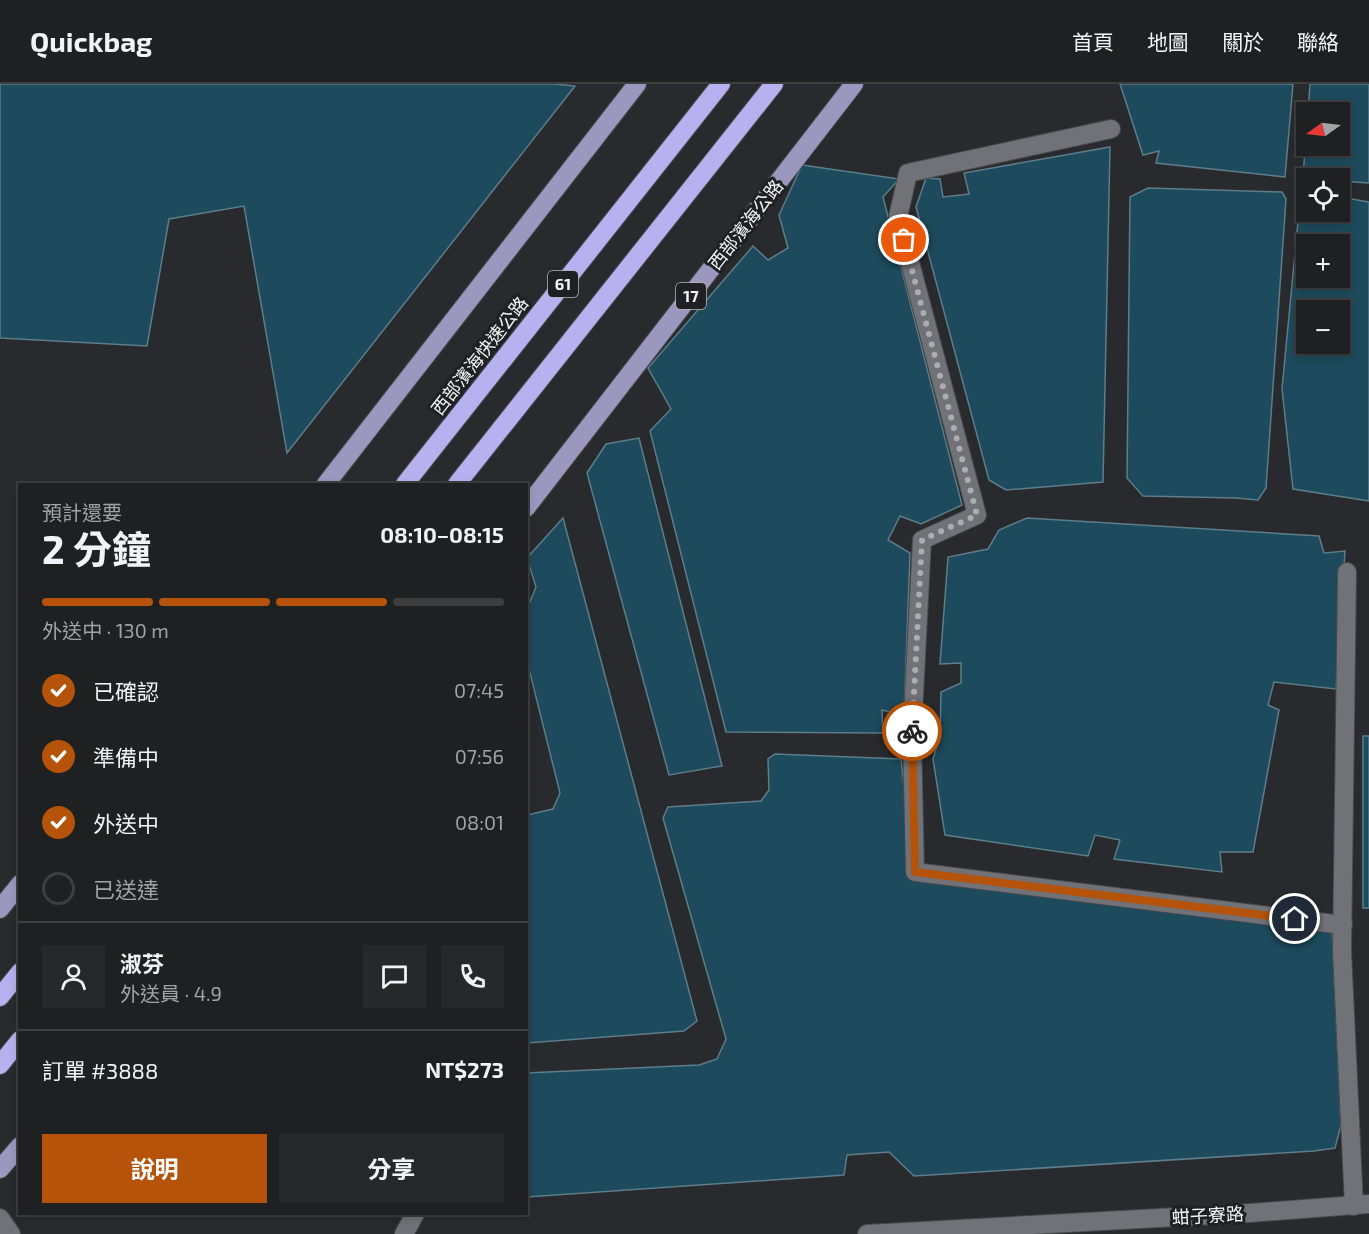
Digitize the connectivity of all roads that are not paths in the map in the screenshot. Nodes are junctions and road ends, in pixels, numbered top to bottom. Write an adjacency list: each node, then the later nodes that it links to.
1 (637, 84): 6 (main road)
2 (721, 84): 7 (highway, 西部濱海快速公路 / 61)
3 (774, 84): 8 (highway, 61)
4 (854, 84): 9 (main road, 西部濱海公路 / 17)
5 (1111, 129): 13 (street)
6 (327, 483)
7 (406, 483)
8 (459, 483)
9 (528, 505)
10 (1347, 572): 13 (street)
11 (18, 886): 12 (main road)
12 (0, 909)
13 (1343, 925): 20 (street)
14 (18, 974): 15 (highway)
15 (0, 997)
16 (18, 1042): 17 (highway)
17 (0, 1065)
18 (18, 1148): 19 (main road)
19 (0, 1169)
20 (1362, 1205): 25 (street, 蚶子寮路)
21 (414, 1215): 24 (street)
22 (0, 1218): 23 (street)
23 (11, 1234)
24 (404, 1234)
25 (867, 1234)

